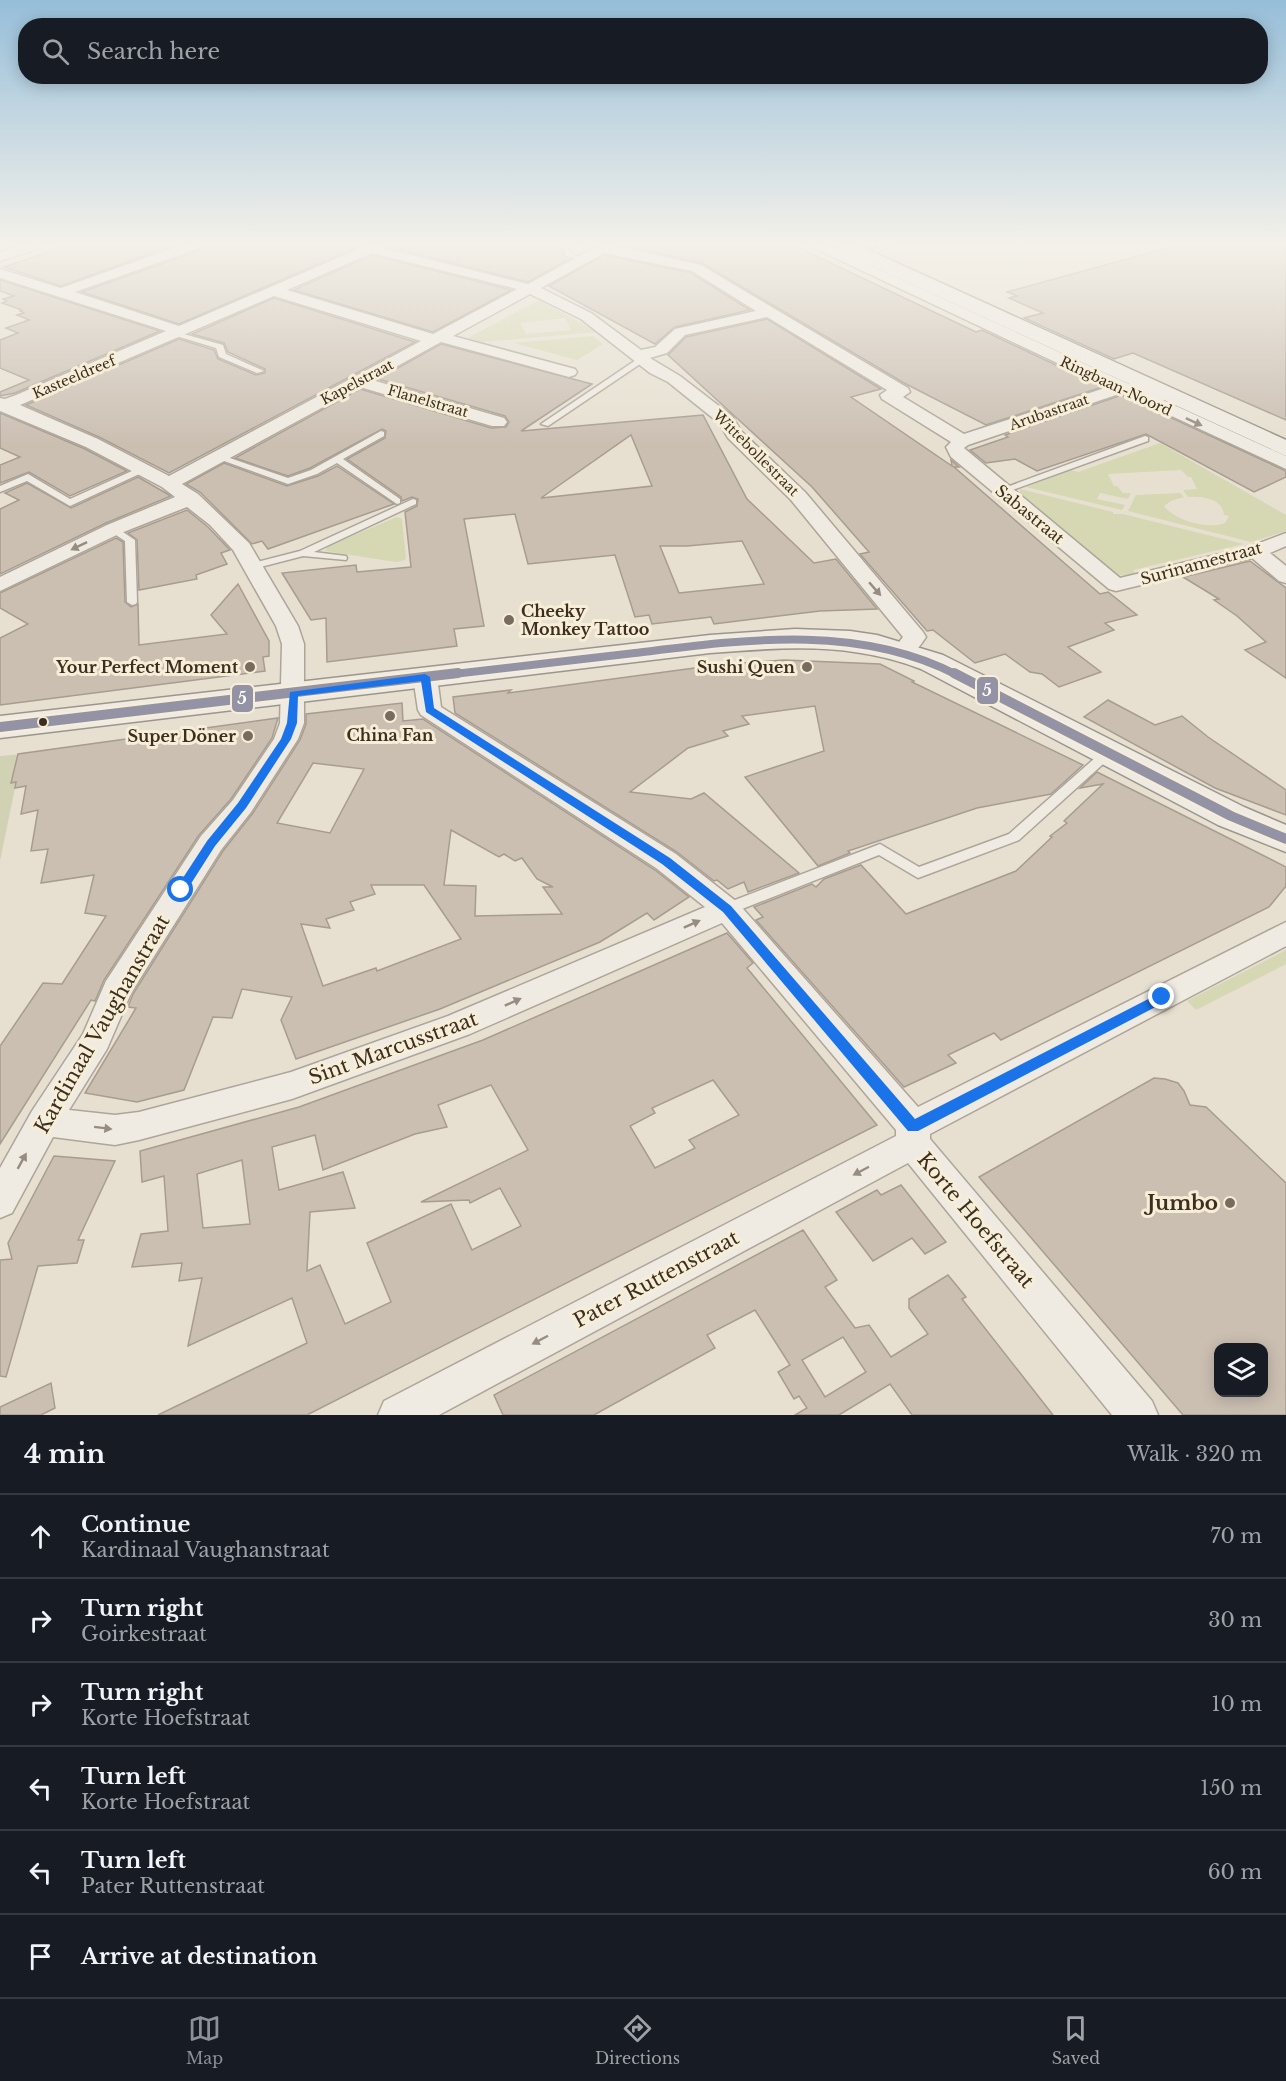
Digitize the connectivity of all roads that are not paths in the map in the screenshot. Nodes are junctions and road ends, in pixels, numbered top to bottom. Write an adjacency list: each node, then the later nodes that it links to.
1 (118, 312): 10 (street)
2 (225, 312): 10 (street, Kasteeldreef)
3 (345, 312): 11 (street)
4 (488, 312): 11 (street, Kapelstraat)
5 (578, 312): 12 (street, Wittebollestraat)
6 (770, 312): 12 (street); 25 (street)
7 (958, 312): 16 (street, Ringbaan-Noord)
8 (988, 312): 17 (main road, Ringbaan-Noord)
9 (1019, 312): 21 (main road, Ringbaan-Noord)
10 (178, 332): 13 (lane); 18 (street, Kasteeldreef)
11 (437, 339): 14 (street); 15 (street, Kapelstraat)
12 (640, 358): 20 (lane); 48 (street, Wittebollestraat, one-way to 48)
13 (260, 371)
14 (569, 372)
15 (358, 381): 19 (street, Flanelstraat); 28 (street, Kapelstraat)
16 (1121, 388): 17 (street, Arubastraat); 25 (street, Arubastraat); 30 (street, Ringbaan-Noord, one-way to 30)
17 (1172, 396): 23 (main road, Ringbaan-Noord)
18 (1, 404): 31 (street, Kardinaal Vaughanstraat)
19 (498, 422)
20 (545, 424)
21 (1286, 433)
22 (381, 434): 29 (lane)
23 (1261, 438): 26 (main road, Ringbaan-Noord); 27 (main road, Ringbaan-Noord)
24 (1145, 439): 34 (lane)
25 (962, 441): 34 (street, Sabastraat)
26 (1286, 444)
27 (1286, 449)
28 (218, 457): 29 (lane); 32 (street, Kapelstraat)
29 (337, 459): 36 (lane)
30 (1286, 463)
31 (143, 469): 32 (street, Kardinaal Vaughanstraat); 33 (lane)
32 (169, 483): 35 (street, Kardinaal Vaughanstraat)
33 (0, 489)
34 (1001, 491): 46 (street, Sabastraat)
35 (191, 498): 38 (street); 43 (street, Kardinaal Vaughanstraat)
36 (397, 501)
37 (413, 502): 41 (lane)
38 (114, 528): 45 (street, one-way to 45); 47 (lane)
39 (1286, 539): 40 (street, Surinamestraat)
40 (1256, 550): 44 (street); 46 (street, Surinamestraat)
41 (304, 554): 42 (lane); 43 (lane)
42 (342, 558)
43 (253, 566): 50 (street, Kardinaal Vaughanstraat)
44 (1286, 577)
45 (0, 585)
46 (1116, 585)
47 (132, 602)
48 (909, 644): 49 (main road); 52 (main road)
49 (425, 677): 50 (main road); 54 (street, Korte Hoefstraat)
50 (293, 694): 51 (main road); 56 (street, Kardinaal Vaughanstraat)
51 (0, 727)
52 (1108, 753): 53 (main road); 54 (lane)
53 (1286, 839)
54 (727, 909): 56 (street, Sint Marcusstraat, one-way to 54); 57 (street, Korte Hoefstraat)
55 (1286, 933): 57 (street, Pater Ruttenstraat)
56 (45, 1120): 58 (street, Kardinaal Vaughanstraat, one-way to 56)
57 (913, 1135): 59 (street, Pater Ruttenstraat, one-way to 59); 60 (street, Korte Hoefstraat)
58 (0, 1202)
59 (398, 1415)
60 (1138, 1415)

